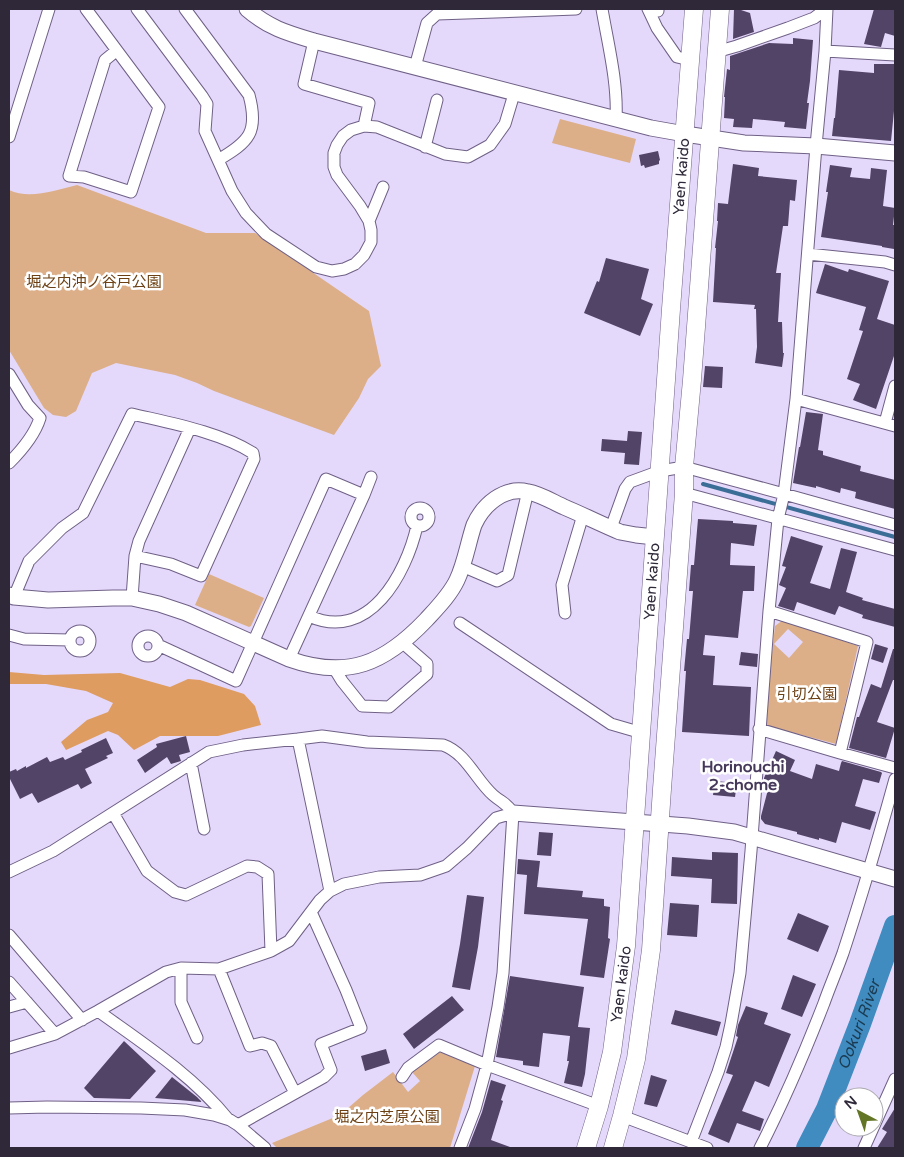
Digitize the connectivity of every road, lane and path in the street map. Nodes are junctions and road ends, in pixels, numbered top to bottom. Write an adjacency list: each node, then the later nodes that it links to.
1 (49, 9): 24 (street)
2 (86, 9): 14 (street)
3 (137, 9): 29 (street)
4 (185, 9): 29 (street)
5 (248, 9): 12 (street)
6 (576, 9): 18 (street)
7 (602, 9): 21 (street)
8 (655, 9): 17 (street)
9 (694, 9): 17 (main road, Yaen kaido)
10 (720, 9): 15 (main road, Yaen kaido)
11 (827, 9): 13 (street); 15 (street)
12 (314, 41): 18 (street); 22 (street)
13 (825, 50): 16 (street); 26 (street)
14 (116, 51): 14 (street)
15 (716, 52): 25 (main road, Yaen kaido)
16 (895, 55)
17 (690, 60): 23 (main road, Yaen kaido)
18 (415, 67): 19 (street)
19 (514, 94): 21 (street); 27 (street)
20 (437, 100): 27 (street)
21 (616, 119): 23 (street)
22 (364, 126): 27 (street); 31 (street)
23 (685, 134): 25 (street); 41 (main road, Yaen kaido)
24 (9, 137)
25 (710, 139): 26 (street); 40 (main road, Yaen kaido)
26 (816, 146): 28 (street); 32 (street)
27 (425, 148)
28 (895, 153)
29 (218, 160): 31 (street)
30 (383, 187): 31 (street)
31 (370, 221)
32 (808, 254): 33 (street); 36 (street)
33 (895, 265)
34 (9, 374): 39 (street)
35 (895, 386): 37 (street)
36 (796, 399): 37 (street); 45 (street)
37 (890, 424)
38 (190, 428): 54 (street); 54 (street); 56 (street)
39 (9, 463)
40 (684, 467): 41 (street); 44 (main road, Yaen kaido); 45 (street)
41 (660, 471): 51 (street); 52 (main road, Yaen kaido)
42 (371, 476): 46 (street)
43 (528, 492): 47 (street); 55 (street); 55 (street)
44 (684, 493): 48 (street); 79 (main road, Yaen kaido)
45 (784, 494): 48 (street); 49 (street)
46 (364, 495): 60 (street); 65 (street)
47 (584, 516): 51 (street); 59 (street)
48 (778, 519): 53 (street); 58 (street)
49 (895, 525)
50 (417, 526): 60 (street)
51 (611, 528): 52 (street)
52 (655, 537): 70 (main road, Yaen kaido)
53 (895, 550)
54 (135, 556): 57 (street)
55 (462, 566): 64 (street)
56 (12, 596): 57 (street)
57 (132, 598): 65 (street)
58 (769, 612): 69 (street); 72 (street)
59 (566, 613)
60 (309, 616): 67 (street)
61 (460, 624): 70 (street)
62 (9, 635): 63 (street)
63 (70, 640)
64 (403, 642): 68 (street); 68 (street)
65 (252, 643): 66 (street); 67 (street)
66 (158, 646)
67 (289, 660): 68 (street)
68 (334, 668)
69 (759, 729): 72 (street); 81 (street)
70 (642, 732): 78 (main road, Yaen kaido)
71 (298, 739): 73 (street); 77 (street); 85 (street)
72 (840, 753): 74 (street)
73 (191, 763): 76 (street); 80 (street)
74 (895, 768)
75 (895, 779): 83 (street)
76 (113, 813): 82 (street); 88 (street)
77 (513, 813): 78 (street); 85 (street); 100 (street)
78 (635, 823): 79 (street); 104 (main road, Yaen kaido)
79 (660, 824): 81 (street); 106 (main road, Yaen kaido)
80 (204, 829)
81 (752, 837): 83 (street); 108 (street)
82 (9, 872)
83 (874, 873): 84 (street); 114 (street)
84 (895, 879)
85 (330, 890): 86 (street)
86 (311, 912): 88 (street); 103 (street)
87 (9, 935): 96 (street)
88 (271, 951): 90 (street)
89 (181, 968): 90 (street); 95 (street); 98 (street)
90 (219, 969): 103 (street)
91 (9, 982): 92 (street)
92 (13, 992): 93 (street)
93 (27, 1002): 94 (street); 97 (street)
94 (9, 1008)
95 (98, 1011): 96 (street); 107 (street)
96 (82, 1020): 97 (street)
97 (55, 1034): 99 (street)
98 (197, 1038)
99 (9, 1048)
100 (487, 1065): 101 (street); 104 (street); 110 (street)
101 (402, 1077)
102 (895, 1079): 115 (street)
103 (295, 1093): 107 (street)
104 (599, 1106): 111 (main road, Yaen kaido)
105 (9, 1108): 107 (street)
106 (622, 1116): 108 (street); 112 (main road, Yaen kaido)
107 (234, 1122): 109 (street)
108 (691, 1142): 113 (street)
109 (265, 1148)
110 (460, 1148)
111 (586, 1148)
112 (613, 1148)
113 (707, 1148)
114 (760, 1148)
115 (864, 1148)

